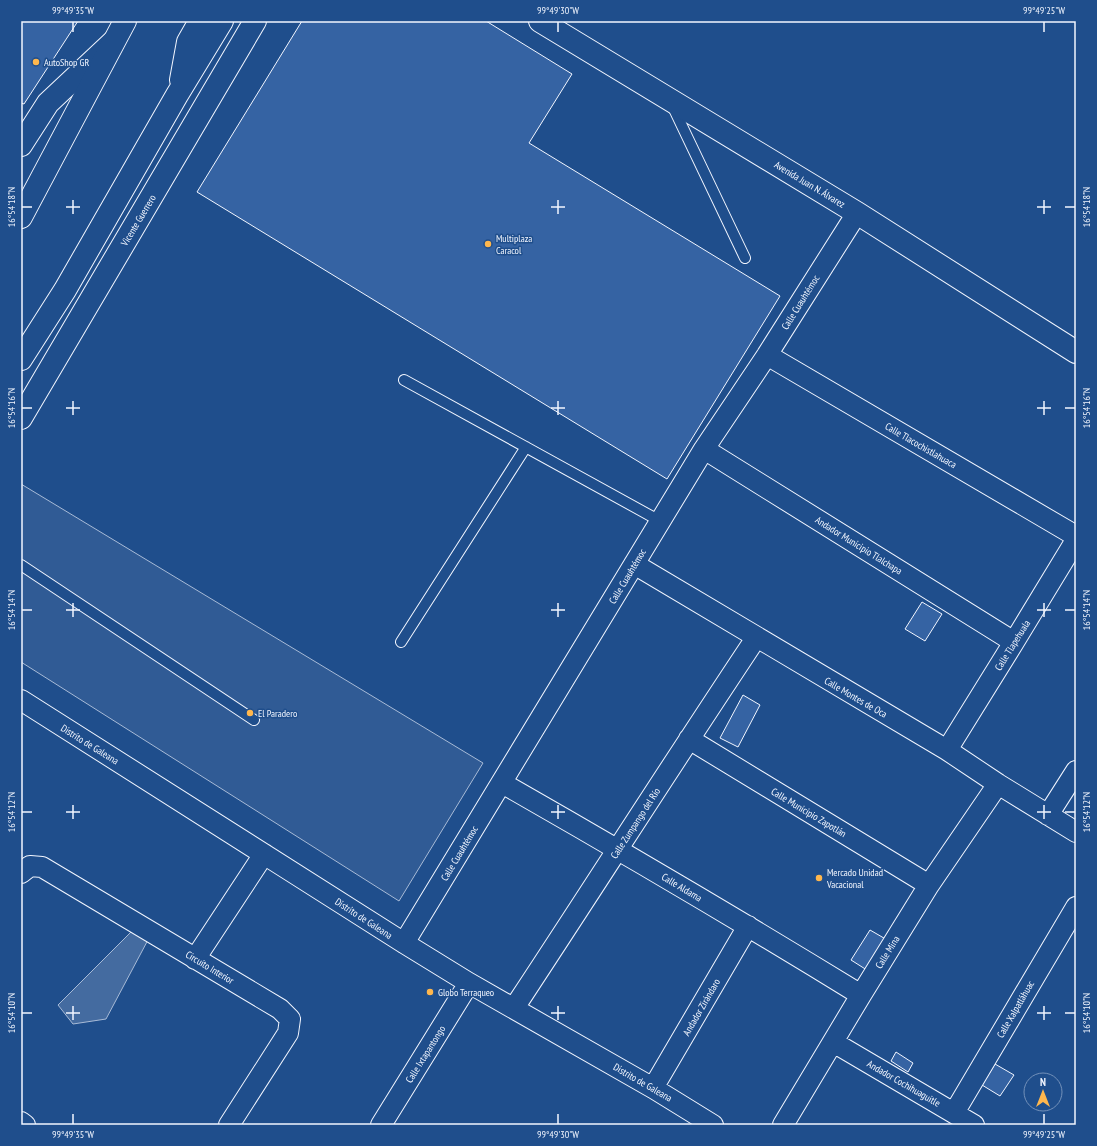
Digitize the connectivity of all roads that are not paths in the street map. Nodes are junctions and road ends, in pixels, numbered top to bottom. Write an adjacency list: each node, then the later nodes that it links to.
1 (200, 21): 6 (main road)
2 (222, 21): 6 (main road)
3 (255, 21): 16 (main road, Vicente Guerrero)
4 (540, 21): 7 (main road, Avenida Juan N. Álvarez)
5 (120, 30): 8 (main road); 10 (main road)
6 (177, 95): 14 (main road)
7 (669, 99): 9 (main road, Avenida Juan N. Álvarez); 11 (lane)
8 (21, 145)
9 (857, 213): 12 (main road, Avenida Juan N. Álvarez); 13 (street, Calle Cuauhtémoc)
10 (21, 217)
11 (745, 258)
12 (1076, 352)
13 (767, 355): 18 (street, Calle Cuauhtémoc); 20 (street, Calle Tlacochistlahuaca)
14 (21, 359)
15 (404, 380): 17 (lane)
16 (21, 418)
17 (526, 447): 19 (lane); 25 (lane)
18 (704, 449): 19 (street, Calle Cuauhtémoc); 26 (street, Andador Municipio Tlalchapa)
19 (660, 521): 22 (street, Calle Cuauhtémoc)
20 (1076, 536)
21 (1076, 540): 26 (street, Calle Tlapehuala)
22 (634, 564): 24 (street, Calle Montes de Oca); 32 (street, Calle Cuauhtémoc)
23 (21, 565): 28 (lane)
24 (756, 638): 29 (street, Calle Zumpango del Río); 30 (street, Calle Montes de Oca)
25 (401, 642)
26 (1014, 642): 30 (street, Calle Tlapehuala)
27 (21, 700): 37 (street, Distrito de Galeana)
28 (254, 720)
29 (689, 739): 36 (street, Calle Zumpango del Río); 39 (street, Calle Municipio Zapotlán)
30 (947, 750): 33 (street, Calle Montes de Oca)
31 (1076, 770): 34 (street)
32 (502, 783): 36 (street, Calle Aldama); 42 (street, Calle Cuauhtémoc)
33 (998, 784): 34 (street, Calle Montes de Oca); 39 (street, Calle Mina)
34 (1048, 814): 35 (street, Calle Montes de Oca)
35 (1076, 832)
36 (618, 849): 41 (street, Calle Aldama); 46 (street, Calle Zumpango del Río)
37 (264, 854): 42 (street, Distrito de Galeana); 43 (street)
38 (21, 873): 43 (street, Circuito Interior)
39 (930, 885): 45 (street, Calle Mina)
40 (1076, 907): 49 (street, Calle Xalpatláhuac)
41 (748, 926): 45 (street, Calle Aldama); 48 (street, Andador Zirándaro)
42 (404, 943): 44 (street, Distrito de Galeana)
43 (195, 959): 52 (street, Circuito Interior)
44 (468, 983): 46 (street, Distrito de Galeana); 53 (street, Calle Ixtapantongo)
45 (861, 995): 47 (street, Calle Mina)
46 (514, 1008): 48 (street, Distrito de Galeana)
47 (833, 1042): 49 (street, Andador Cochihuaguitle); 55 (street, Calle Mina)
48 (653, 1088): 54 (street, Distrito de Galeana)
49 (954, 1113): 56 (street, Andador Cochihuaguitle)
50 (21, 1122): 51 (street)
51 (26, 1125)
52 (229, 1125)
53 (381, 1125)
54 (713, 1125)
55 (783, 1125)
56 (974, 1125)

